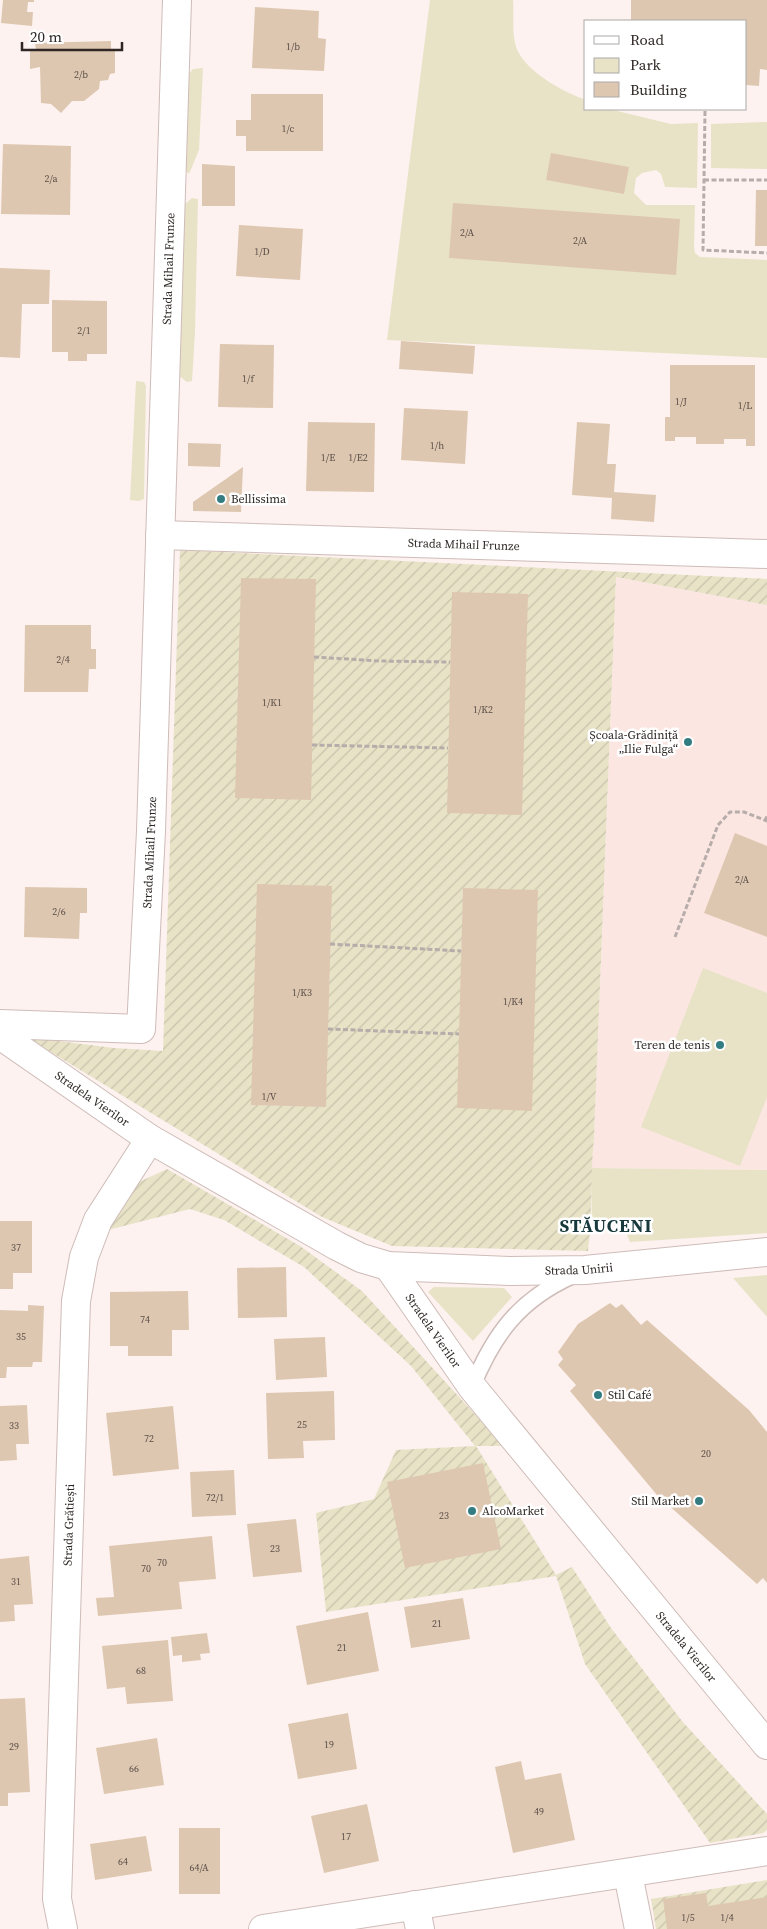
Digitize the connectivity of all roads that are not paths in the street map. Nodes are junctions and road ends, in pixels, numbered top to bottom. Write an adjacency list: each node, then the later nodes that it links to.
1 (177, 0): 2 (street, Strada Mihail Frunze)
2 (160, 535): 3 (street, Strada Mihail Frunze); 4 (street, Strada Mihail Frunze)
3 (767, 554)
4 (0, 1024)
5 (0, 1035): 6 (street, Stradela Vierilor)
6 (150, 1139): 8 (street, Stradela Vierilor); 14 (street, Strada Grătiești)
7 (767, 1252): 9 (street, Strada Unirii)
8 (388, 1266): 9 (street, Strada Unirii); 10 (street, Stradela Vierilor)
9 (585, 1270): 10 (lane)
10 (472, 1387): 11 (street, Stradela Vierilor)
11 (764, 1739)
12 (767, 1851): 13 (street)
13 (628, 1874): 15 (street); 19 (street)
14 (57, 1899): 16 (street); 17 (street, Strada Grătiești)
15 (418, 1917): 18 (street)
16 (44, 1929)
17 (63, 1929)
18 (262, 1929)
19 (639, 1929)

